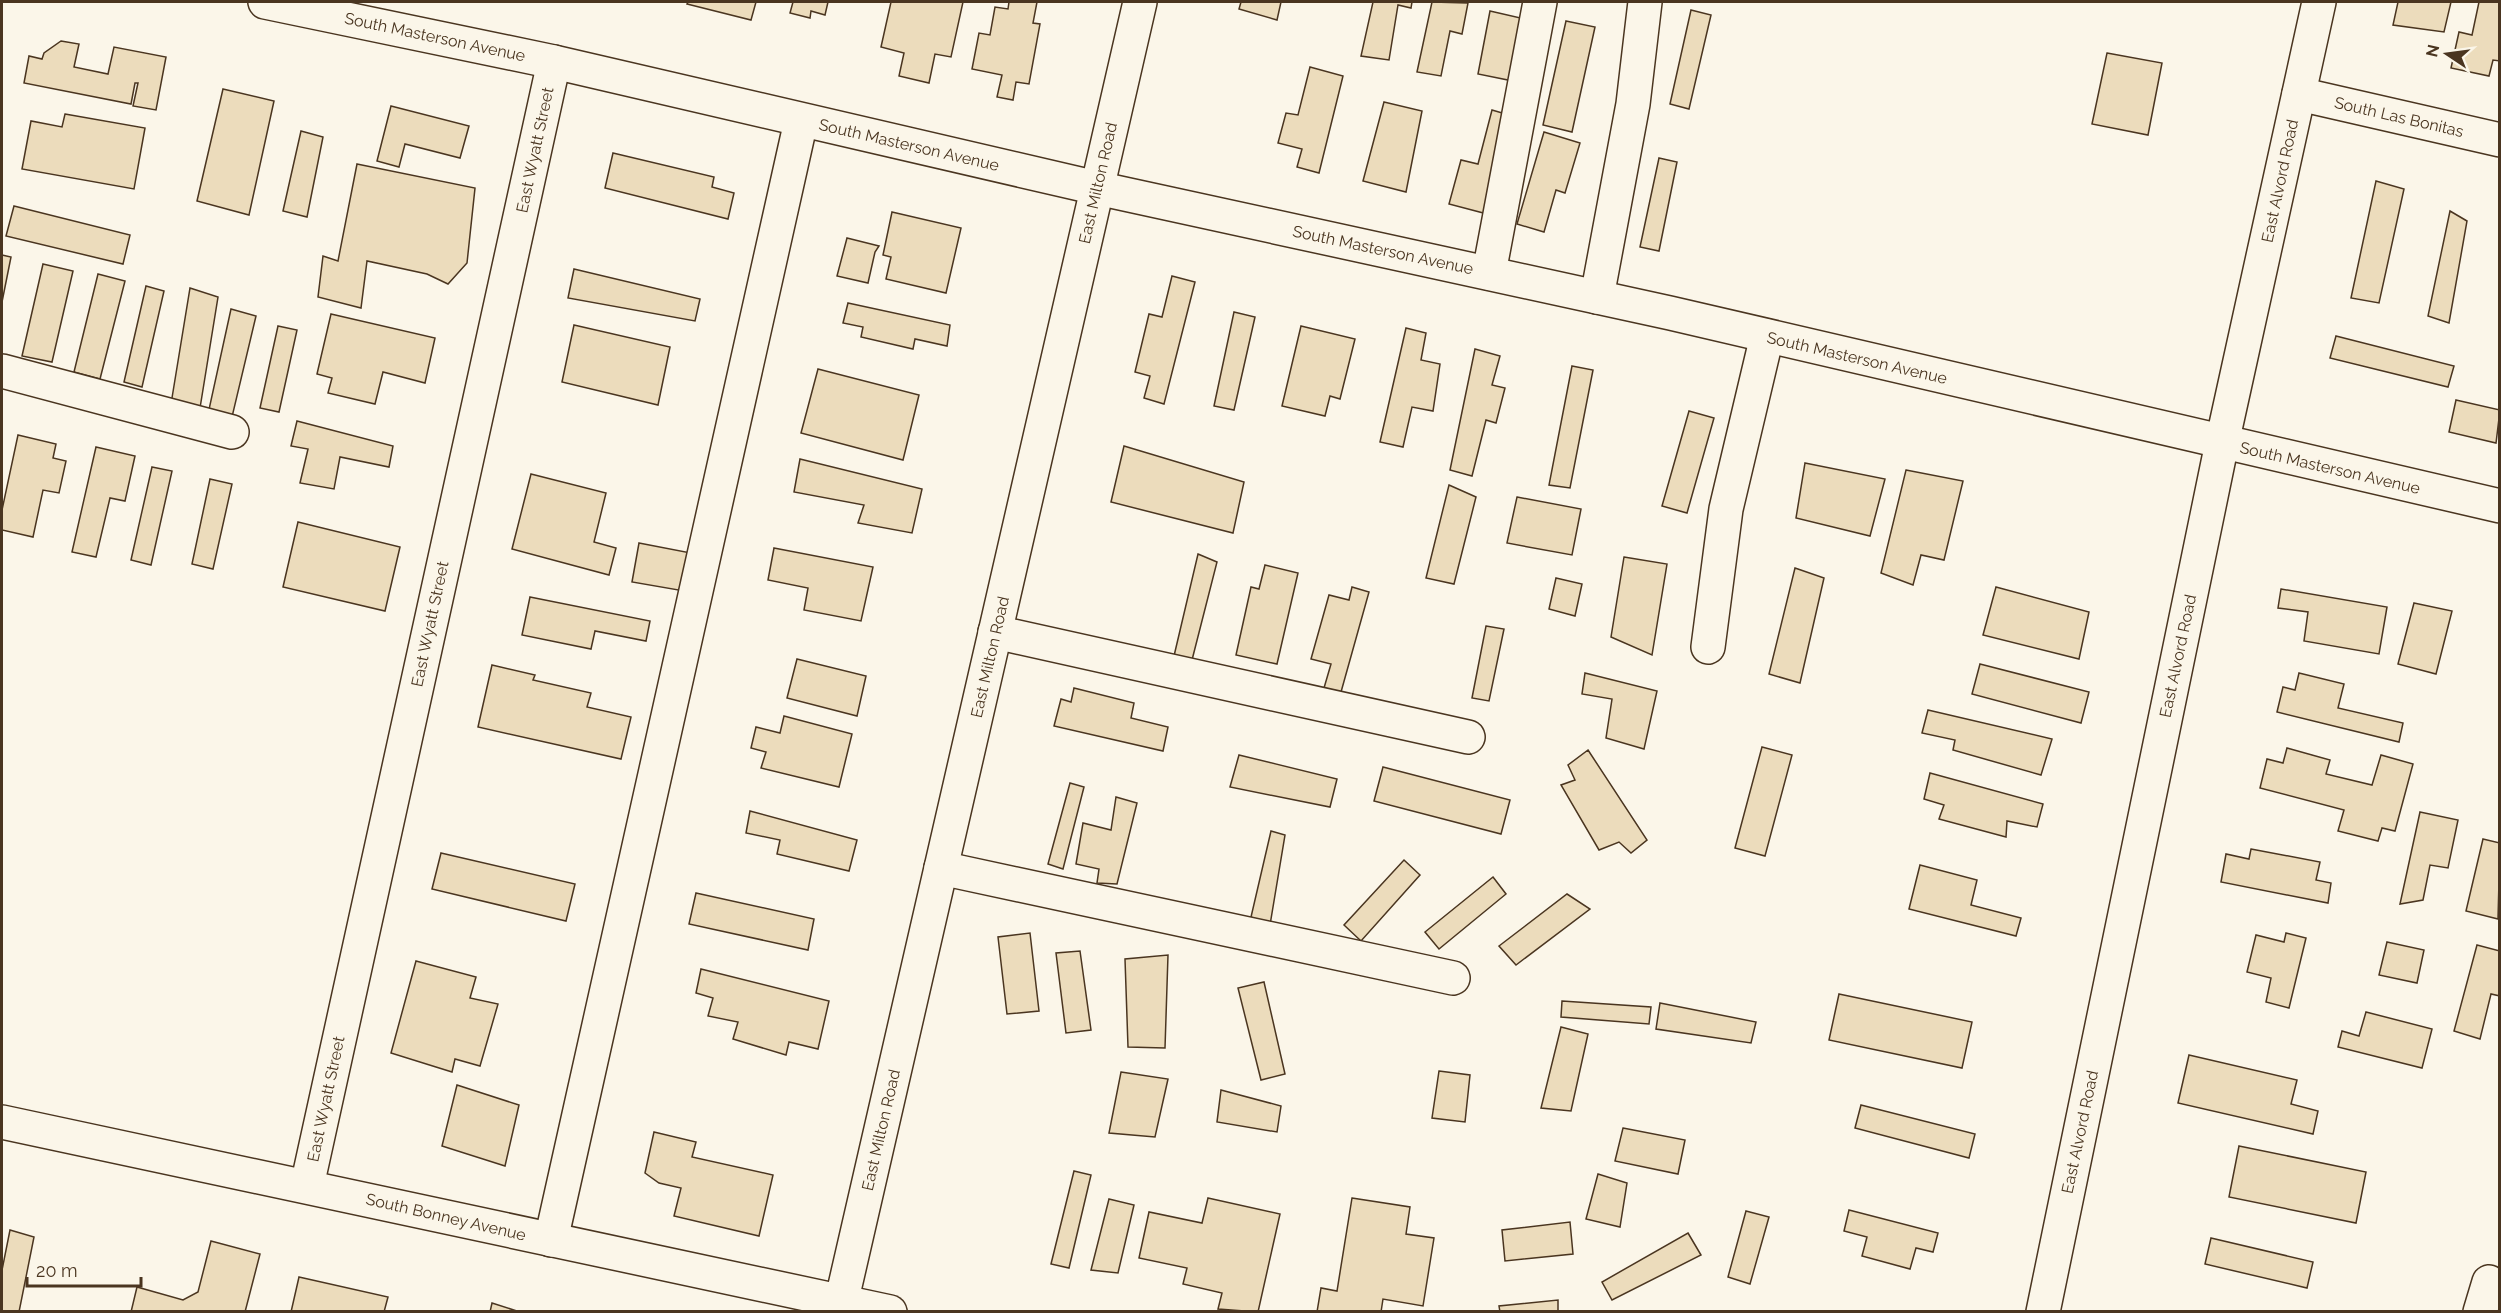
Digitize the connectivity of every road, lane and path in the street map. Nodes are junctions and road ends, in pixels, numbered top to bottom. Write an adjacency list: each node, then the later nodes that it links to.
1 (265, 2): 6 (street, South Masterson Avenue)
2 (1140, 2): 10 (street, East Milton Road)
3 (1540, 2): 11 (street)
4 (1646, 2): 12 (street)
5 (2319, 2): 7 (street, East Alvord Road)
6 (554, 62): 8 (street, South Masterson Avenue); 24 (street, East Wyatt Street)
7 (2299, 94): 9 (street, South Las Bonitas); 16 (street, East Alvord Road)
8 (801, 121): 10 (street, South Masterson Avenue); 25 (street)
9 (2499, 140)
10 (1097, 188): 11 (street, South Masterson Avenue); 18 (street, East Milton Road)
11 (1488, 273): 12 (street, South Masterson Avenue)
12 (1597, 297): 13 (street, South Masterson Avenue)
13 (1767, 336): 16 (street, South Masterson Avenue); 19 (street)
14 (2, 371): 15 (street)
15 (232, 432)
16 (2222, 443): 17 (street, South Masterson Avenue); 28 (street, East Alvord Road)
17 (2499, 506)
18 (996, 632): 20 (street); 21 (street, East Milton Road)
19 (1708, 648)
20 (1468, 737)
21 (941, 868): 22 (street); 26 (street, East Milton Road)
22 (1453, 978)
23 (2, 1122): 24 (street, South Bonney Avenue)
24 (307, 1186): 25 (street, South Bonney Avenue)
25 (551, 1240): 26 (street, South Bonney Avenue)
26 (840, 1306): 27 (street, South Bonney Avenue)
27 (890, 1311)
28 (2043, 1311)

